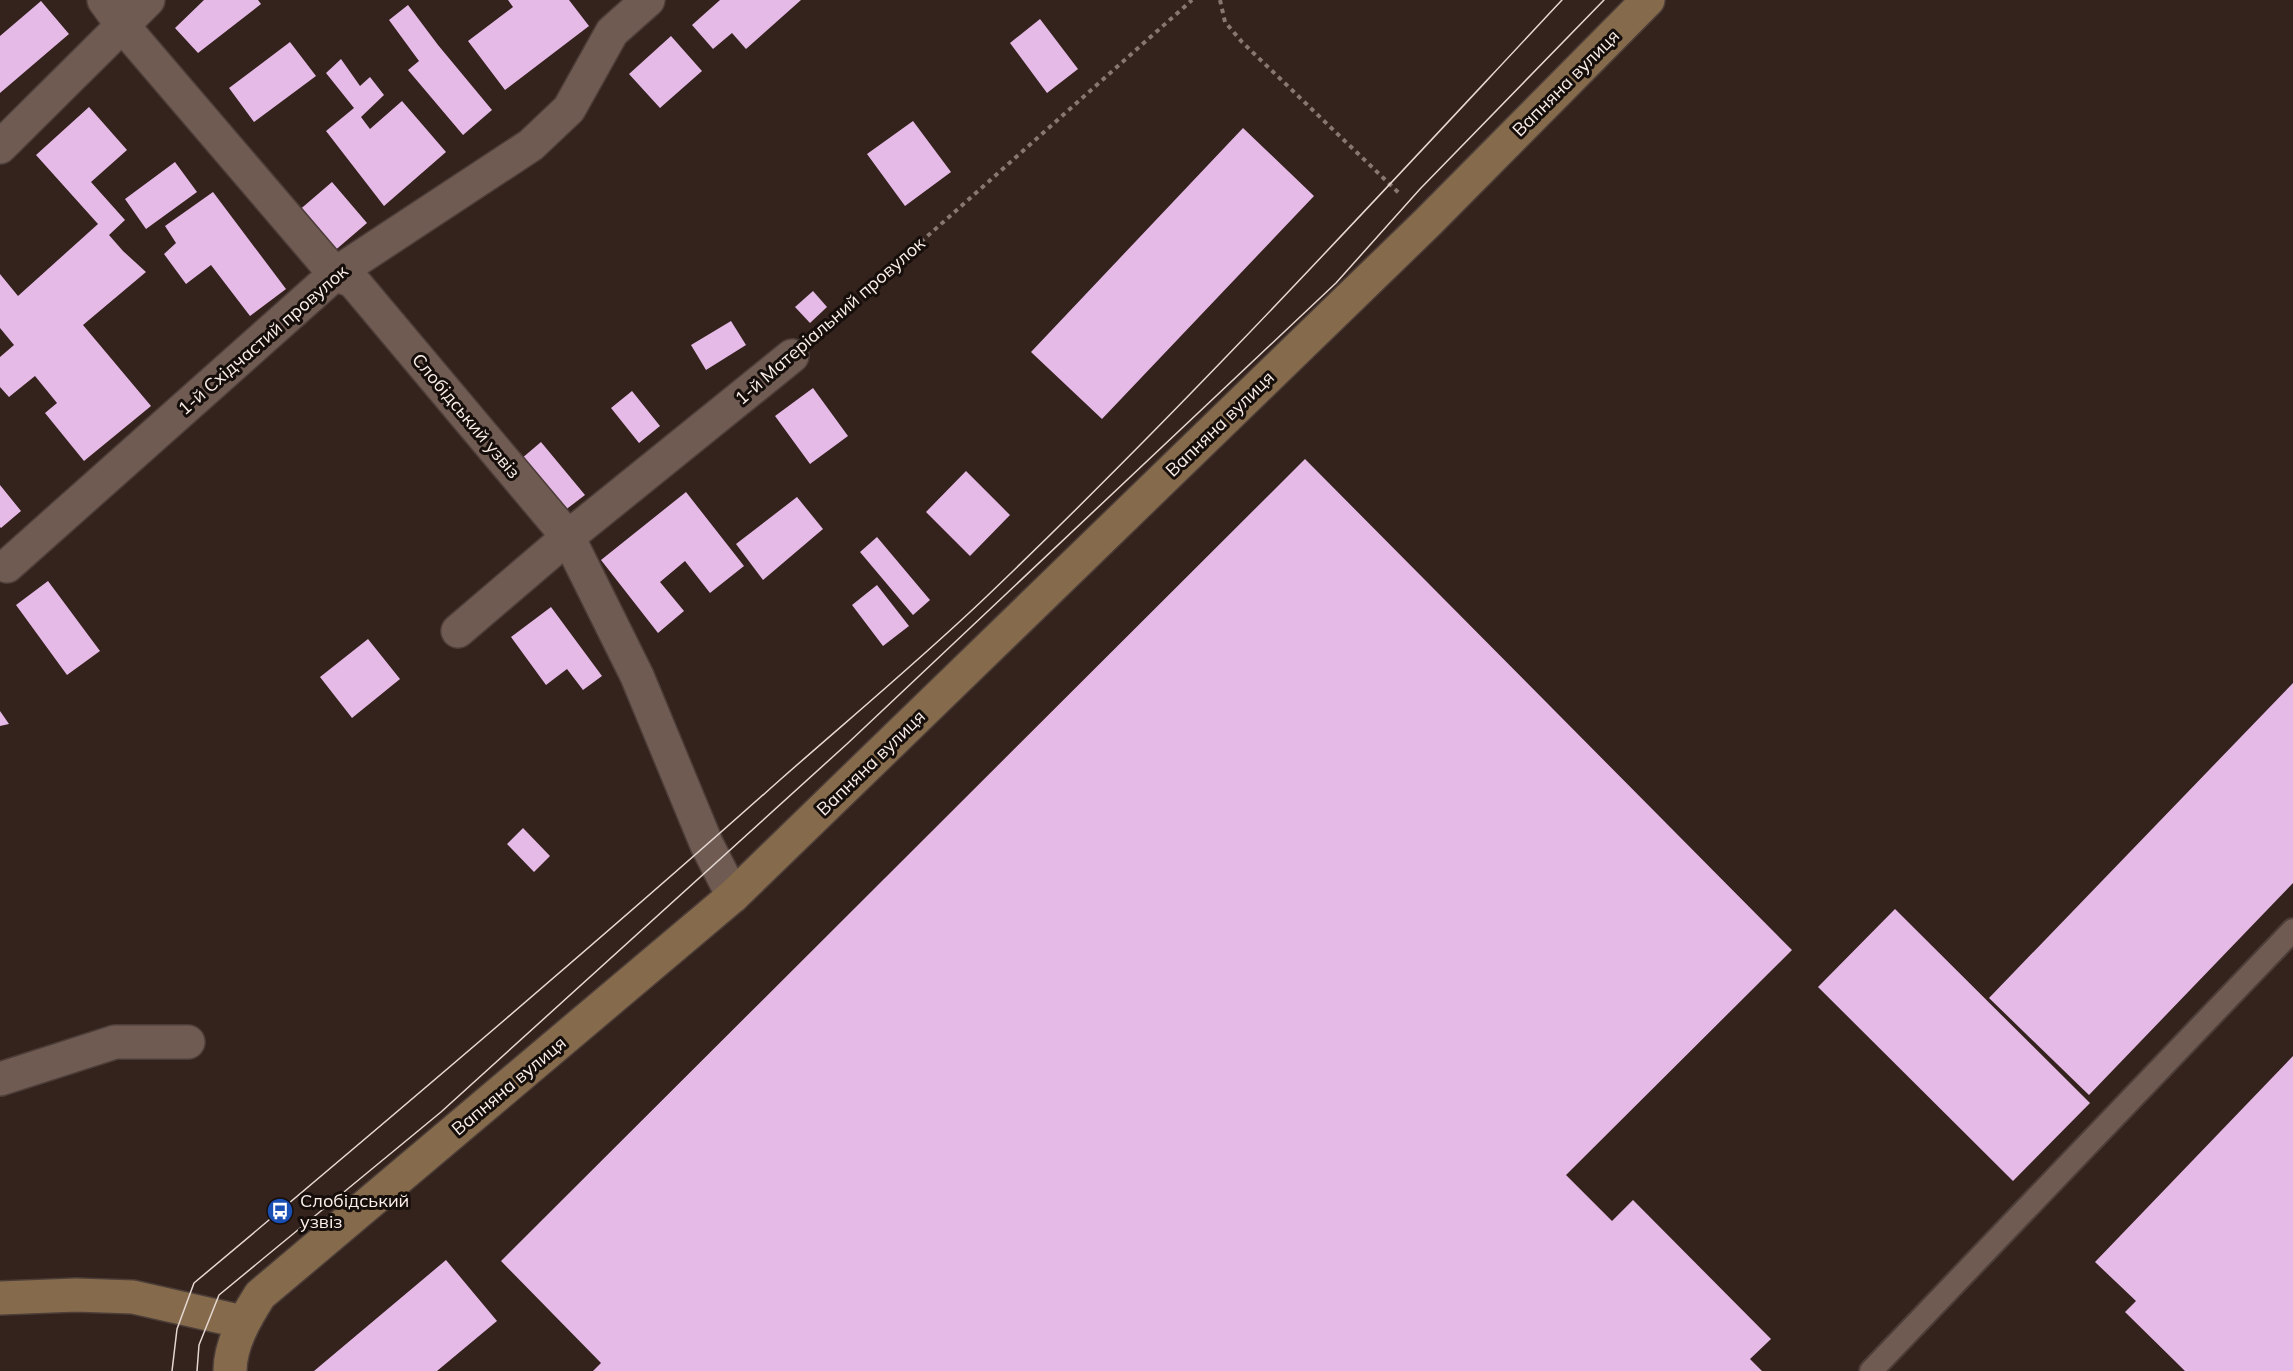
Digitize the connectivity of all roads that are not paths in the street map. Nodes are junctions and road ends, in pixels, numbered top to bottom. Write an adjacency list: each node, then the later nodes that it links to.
1 (148, 0): 4 (street)
2 (648, 0): 6 (street, 1-й Східчастий провулок)
3 (1648, 0): 11 (street, Вапняна вулиця)
4 (113, 13): 5 (street); 6 (street, Слобідський узвіз)
5 (0, 147)
6 (335, 274): 8 (street, Слобідський узвіз); 9 (street, 1-й Східчастий провулок)
7 (792, 356): 8 (street, 1-й Матеріальний провулок)
8 (568, 537): 10 (street, 1-й Матеріальний провулок); 11 (street, Слобідський узвіз)
9 (8, 566)
10 (458, 631)
11 (733, 896): 16 (street, Вапняна вулиця)
12 (2293, 930): 18 (lane)
13 (188, 1042): 14 (street)
14 (0, 1079)
15 (0, 1298): 16 (street)
16 (243, 1322): 17 (street, Вапняна вулиця)
17 (230, 1371)
18 (1871, 1371)

